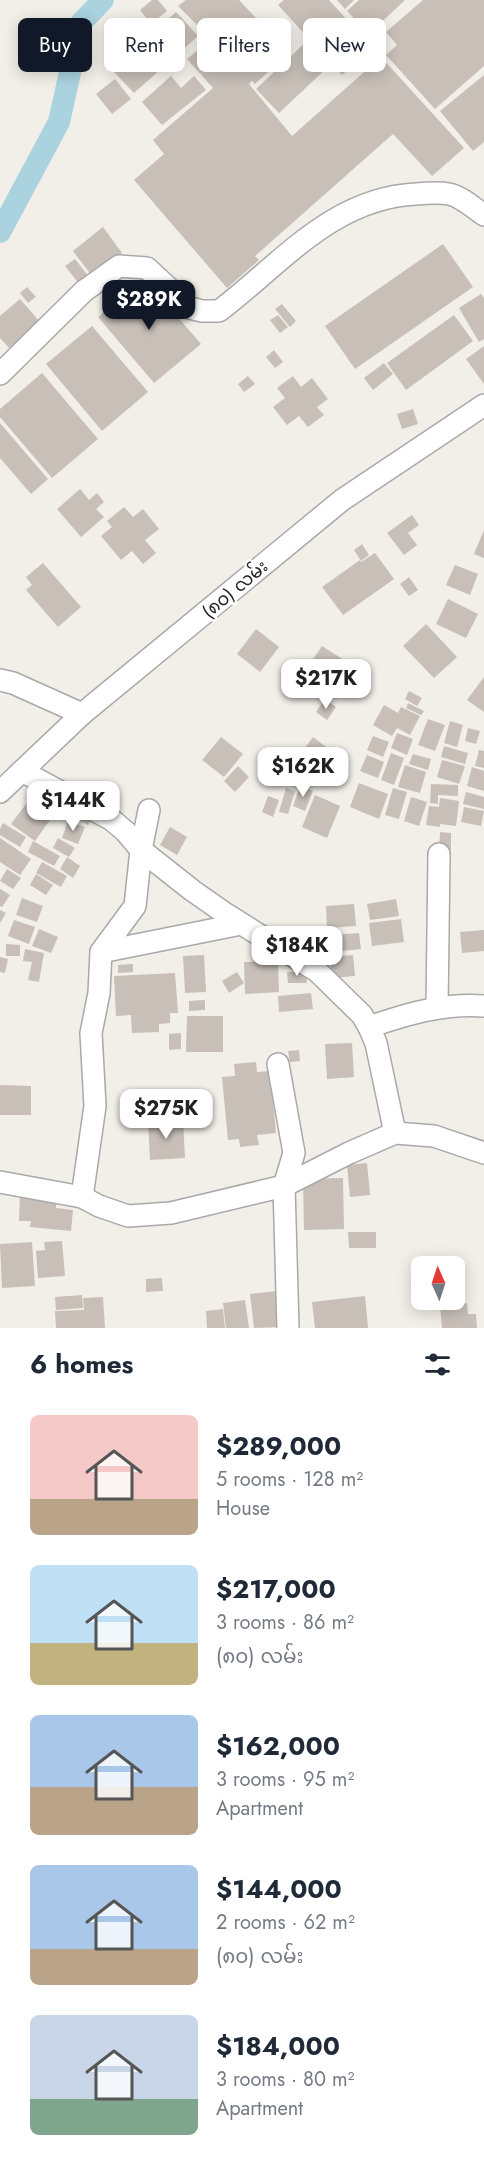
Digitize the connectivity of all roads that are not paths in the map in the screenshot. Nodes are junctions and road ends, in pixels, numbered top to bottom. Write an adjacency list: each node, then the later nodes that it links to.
1 (484, 215): 2 (street)
2 (0, 375)
3 (484, 405): 5 (street, (၈၀) လမ်း)
4 (0, 680): 5 (street)
5 (82, 714): 6 (street, (၈၀) လမ်း)
6 (22, 771): 7 (street, (၈၀) လမ်း); 9 (street)
7 (0, 792)
8 (149, 810): 9 (street)
9 (141, 850): 11 (street); 12 (street)
10 (439, 854): 14 (street)
11 (241, 924): 12 (street); 15 (street)
12 (101, 952): 21 (street)
13 (484, 1006): 14 (street)
14 (437, 1008): 15 (street)
15 (369, 1027): 17 (street)
16 (278, 1064): 20 (street)
17 (394, 1133): 18 (street); 20 (street)
18 (484, 1153)
19 (0, 1182): 21 (street)
20 (284, 1186): 21 (street); 22 (street)
21 (82, 1197)
22 (288, 1328)

